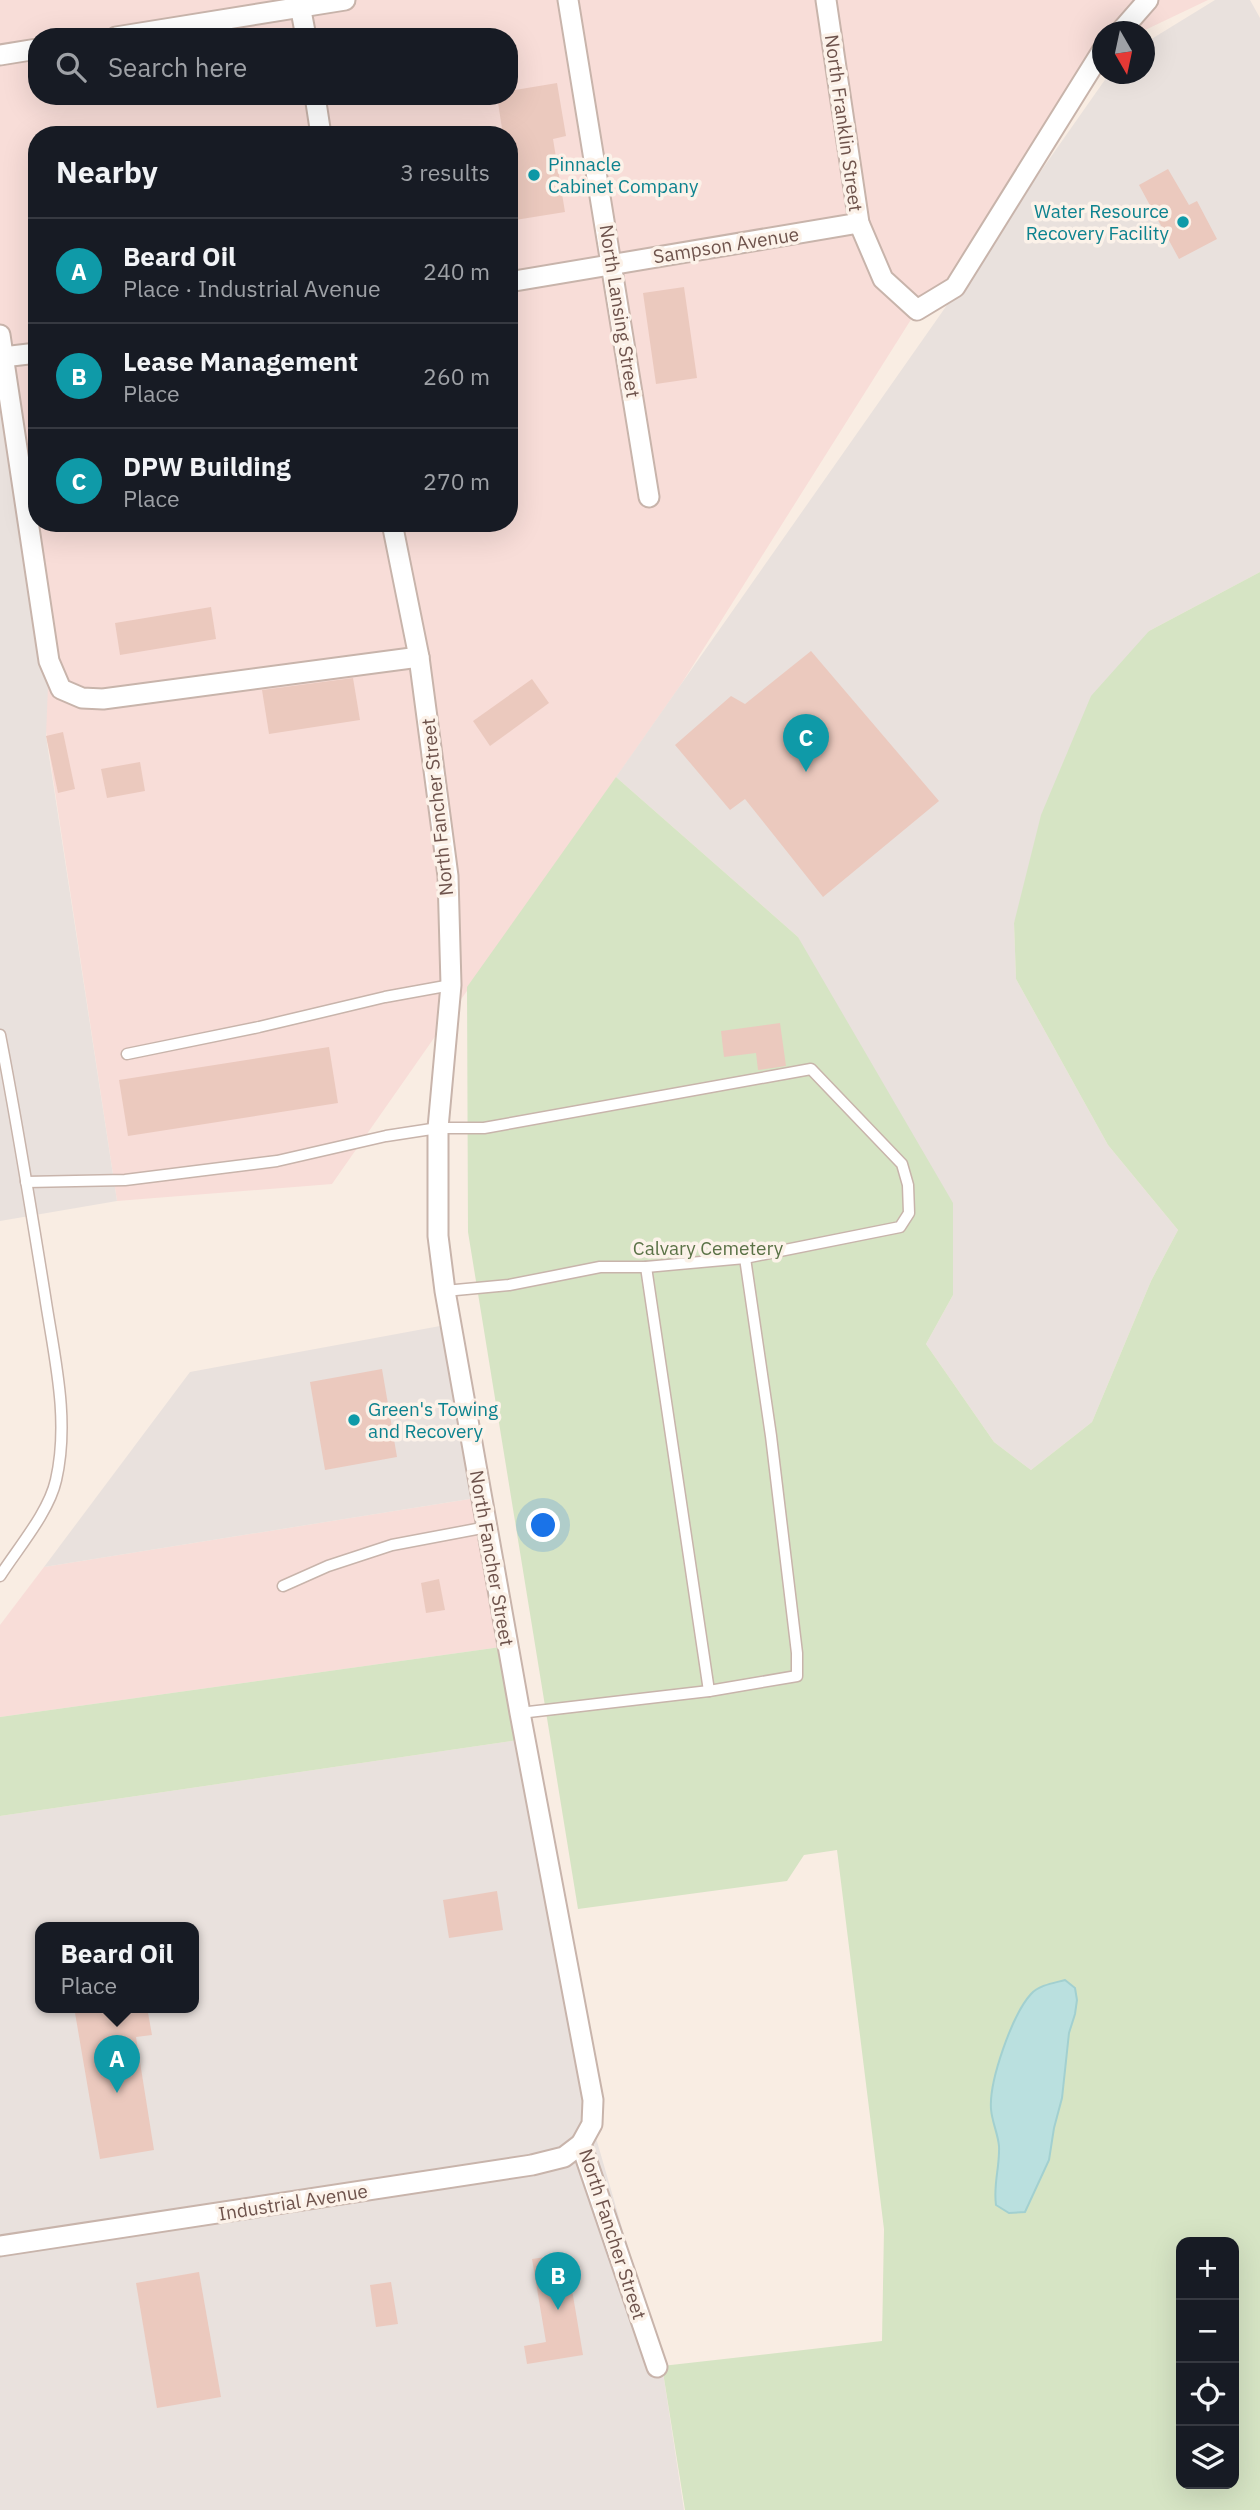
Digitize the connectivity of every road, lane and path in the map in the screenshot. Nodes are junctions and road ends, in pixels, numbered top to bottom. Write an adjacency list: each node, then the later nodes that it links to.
1 (345, 0): 5 (street)
2 (568, 0): 15 (street, North Lansing Street)
3 (826, 0): 14 (street, North Franklin Street)
4 (1148, 0): 6 (street)
5 (300, 4): 7 (street); 8 (street)
6 (1130, 21)
7 (166, 28)
8 (304, 28)
9 (28, 50): 10 (street)
10 (0, 55)
11 (1092, 67): 14 (street, North Franklin Street)
12 (316, 105): 13 (street)
13 (320, 126)
14 (859, 223): 15 (street, Sampson Avenue)
15 (612, 264): 16 (street, Sampson Avenue); 20 (street, North Lansing Street)
16 (518, 280)
17 (0, 335): 19 (street)
18 (28, 354): 19 (street)
19 (3, 357): 21 (street)
20 (649, 497)
21 (28, 526)
22 (29, 532): 24 (street)
23 (395, 532): 24 (street, North Fancher Street)
24 (419, 657): 25 (street, North Fancher Street)
25 (450, 985): 27 (lane); 28 (street, North Fancher Street)
26 (0, 1035): 29 (lane)
27 (128, 1054)
28 (438, 1128): 29 (lane); 30 (lane); 32 (street, North Fancher Street)
29 (26, 1182): 34 (lane)
30 (745, 1258): 31 (lane); 36 (lane)
31 (646, 1268): 32 (lane); 36 (lane)
32 (445, 1291): 33 (street, North Fancher Street)
33 (487, 1527): 35 (lane); 37 (street, North Fancher Street)
34 (0, 1576)
35 (283, 1586)
36 (709, 1691): 37 (lane)
37 (520, 1713): 38 (street, North Fancher Street)
38 (581, 2144): 39 (street, Industrial Avenue); 40 (street, North Fancher Street)
39 (0, 2246)
40 (657, 2367)

